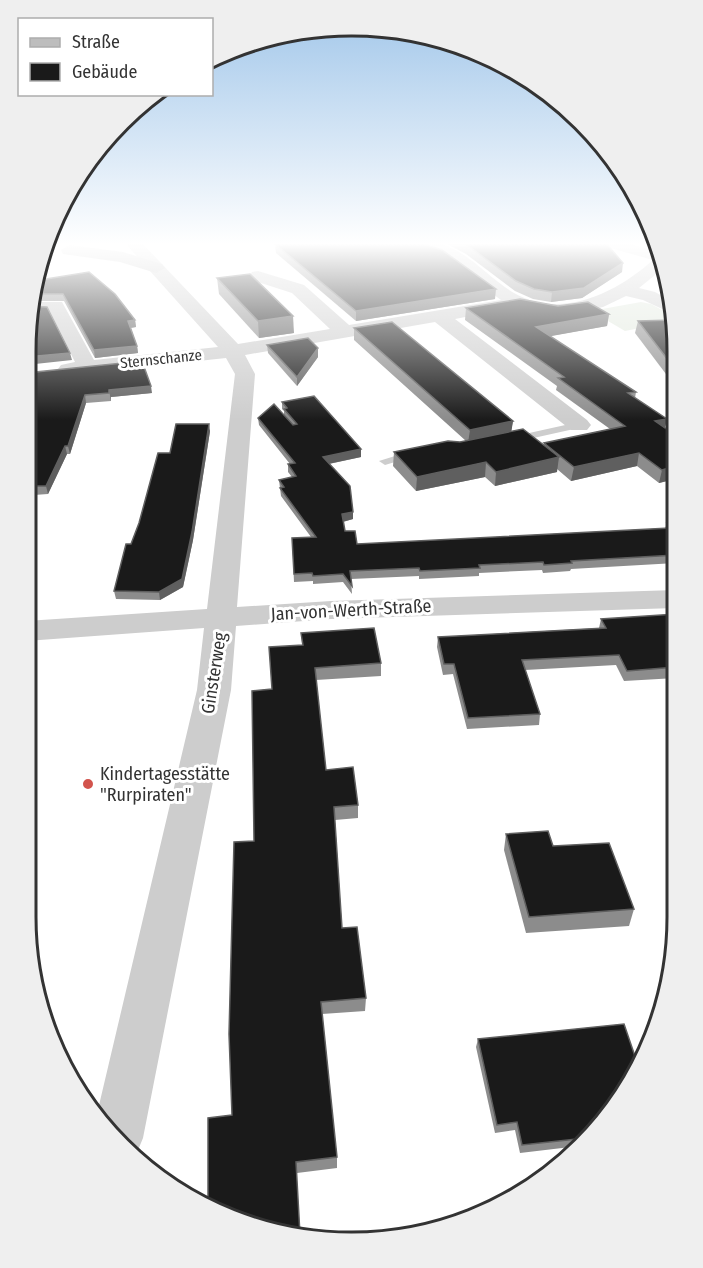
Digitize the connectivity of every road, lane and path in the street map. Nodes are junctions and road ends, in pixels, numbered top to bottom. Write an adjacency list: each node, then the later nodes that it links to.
1 (187, 301): 9 (street, Ginsterweg)
2 (311, 301): 8 (street)
3 (516, 301): 5 (street)
4 (602, 301): 5 (street)
5 (519, 303): 7 (street, Sternschanze)
6 (39, 307): 10 (street)
7 (439, 316): 8 (street, Sternschanze); 12 (street)
8 (345, 332): 9 (street, Sternschanze)
9 (233, 351): 10 (street, Sternschanze); 17 (street, Ginsterweg)
10 (88, 367): 11 (street, Sternschanze)
11 (47, 371)
12 (579, 425): 13 (lane)
13 (502, 442)
14 (428, 450): 15 (lane)
15 (385, 461)
16 (667, 599): 17 (street, Jan-von-Werth-Straße)
17 (223, 616): 18 (street, Jan-von-Werth-Straße); 19 (street, Ginsterweg)
18 (36, 630)
19 (119, 1130)

